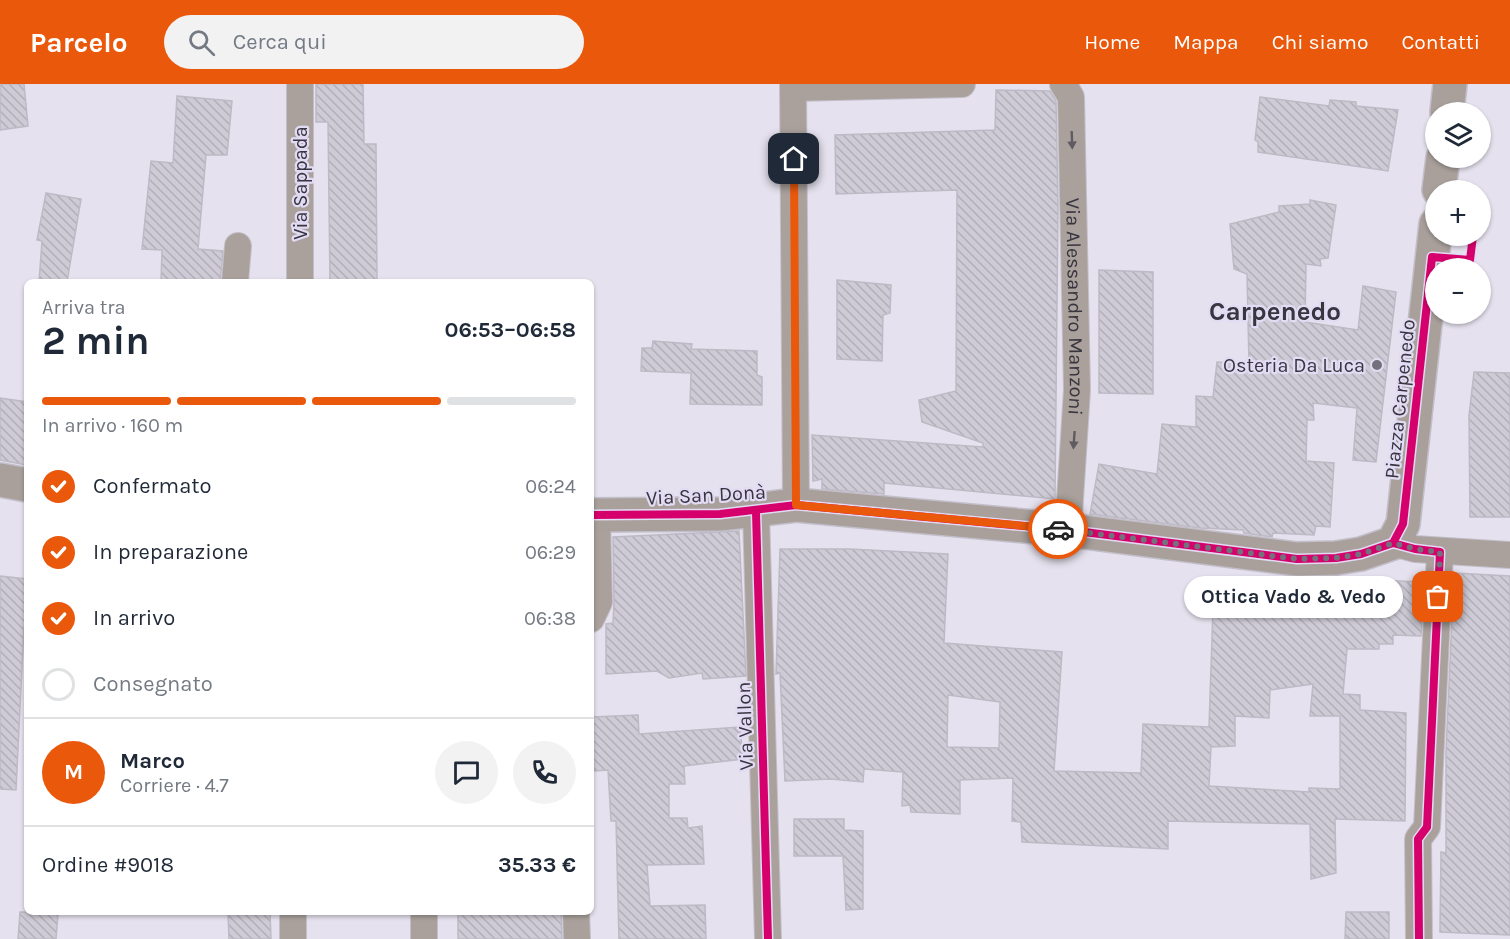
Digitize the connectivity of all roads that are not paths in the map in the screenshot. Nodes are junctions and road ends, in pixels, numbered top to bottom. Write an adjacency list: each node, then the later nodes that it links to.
1 (300, 84): 10 (street, Via Sappada)
2 (962, 84): 5 (street)
3 (1063, 84): 16 (street, Via Alessandro Manzoni, one-way to 16)
4 (1450, 84): 6 (street)
5 (794, 86): 13 (street)
6 (1448, 102)
7 (238, 246): 9 (street)
8 (1433, 246): 17 (street, Piazza Carpenedo)
9 (235, 279)
10 (300, 279)
11 (0, 480): 12 (street)
12 (24, 484)
13 (796, 505): 14 (street, Via San Donà); 16 (street, Via San Donà)
14 (756, 512): 15 (street, Via San Donà); 27 (street, Via Vallon)
15 (594, 515): 20 (street, Via San Donà)
16 (1068, 530): 17 (street, Via San Donà)
17 (1393, 543): 18 (street)
18 (1440, 552): 19 (street); 28 (street)
19 (1510, 555)
20 (594, 613)
21 (293, 915): 24 (street)
22 (424, 915): 25 (street)
23 (576, 915): 26 (street)
24 (293, 939)
25 (424, 939)
26 (577, 939)
27 (768, 939)
28 (1419, 939)

